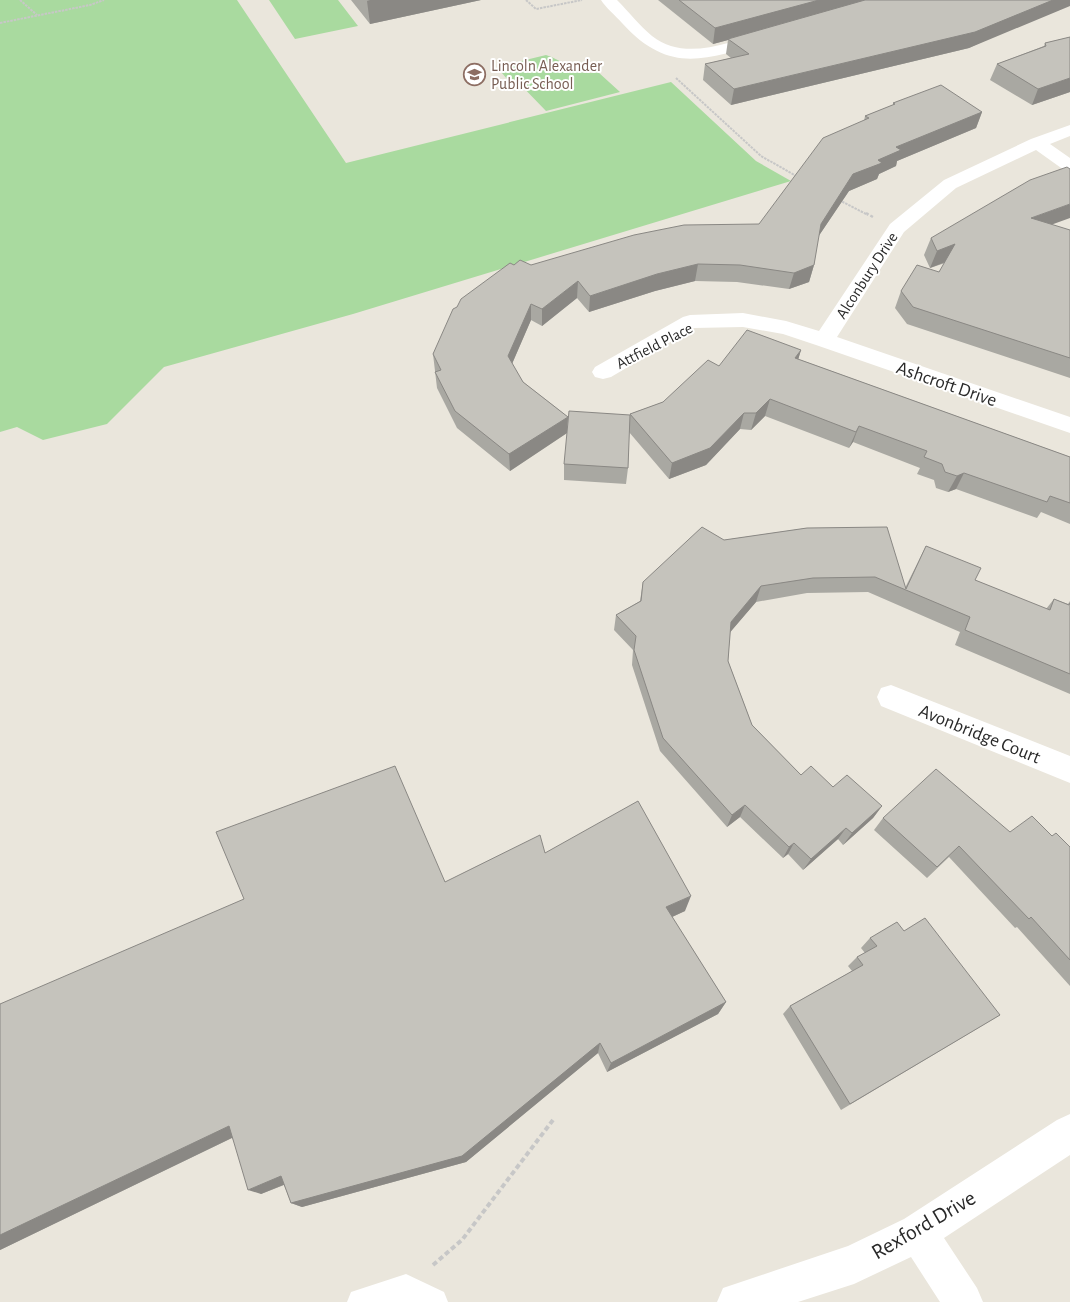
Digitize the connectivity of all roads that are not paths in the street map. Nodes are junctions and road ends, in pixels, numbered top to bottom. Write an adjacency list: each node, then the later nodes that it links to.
1 (608, 0): 2 (street)
2 (778, 35)
3 (1070, 130): 4 (street, Alconbury Drive)
4 (1037, 143): 5 (street); 6 (street, Alconbury Drive)
5 (1070, 166)
6 (824, 340): 7 (street, Attfield Place); 8 (street, Ashcroft Drive)
7 (603, 372)
8 (1070, 425)
9 (891, 697): 10 (street, Avonbridge Court)
10 (1070, 770)
11 (1070, 1133): 12 (street, Rexford Drive)
12 (918, 1233): 15 (street, Rexford Drive); 16 (street)
13 (361, 1302): 14 (lane)
14 (434, 1302)
15 (737, 1302)
16 (963, 1302)

